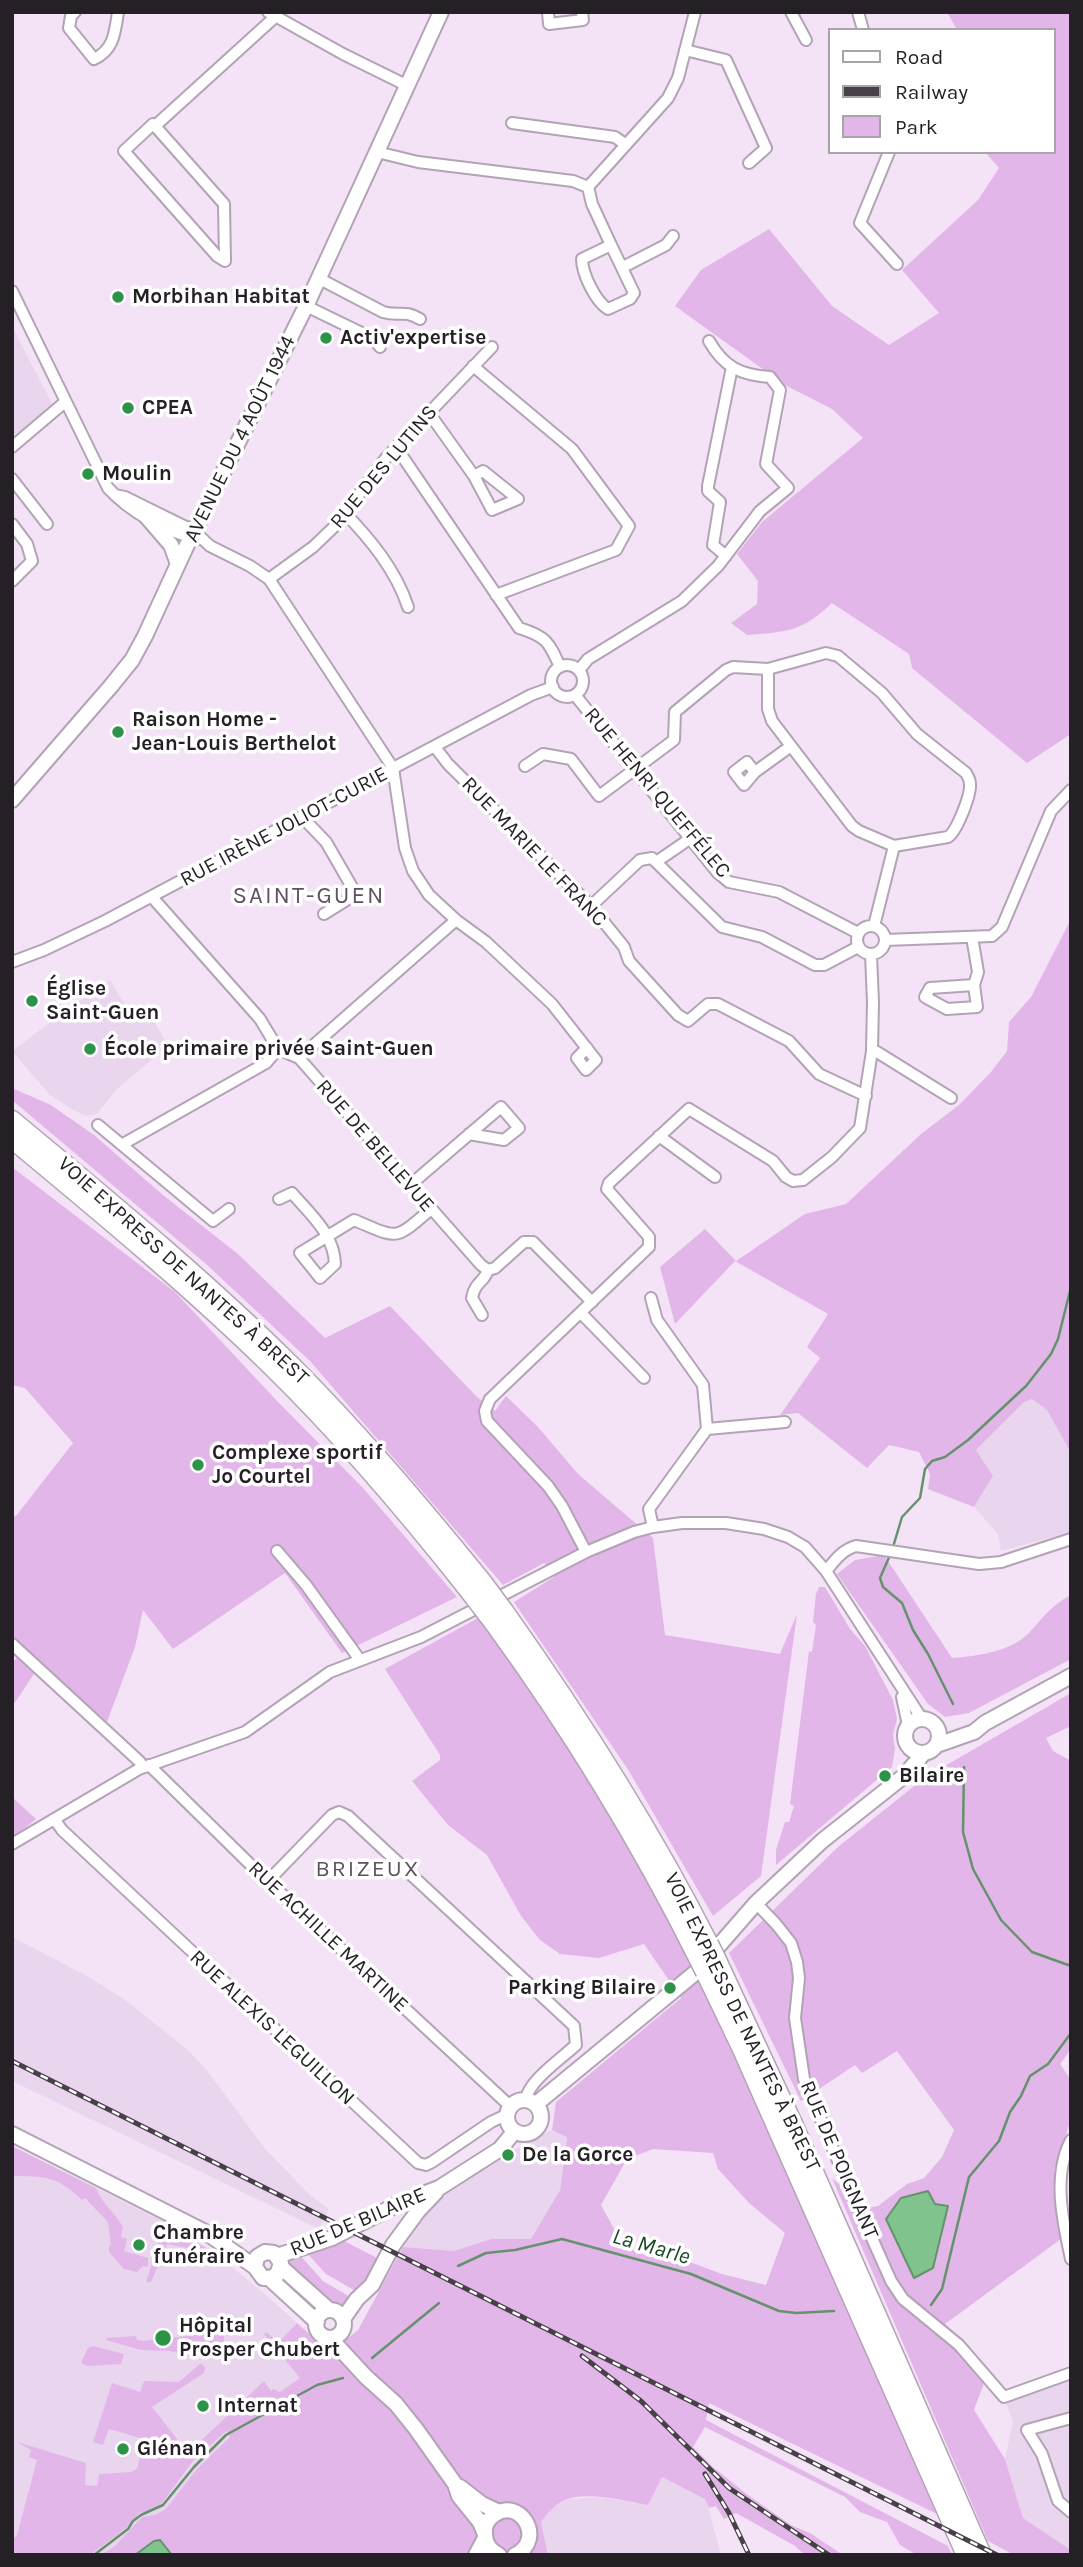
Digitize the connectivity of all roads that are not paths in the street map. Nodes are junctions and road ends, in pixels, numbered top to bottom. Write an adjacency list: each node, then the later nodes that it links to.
1 (75, 12): 2 (street)
2 (118, 12)
3 (441, 12): 11 (street, AVENUE DU 4 AOÛT 1944)
4 (548, 12): 5 (street)
5 (582, 12)
6 (695, 12): 10 (street)
7 (791, 12): 9 (street)
8 (272, 15): 11 (street); 13 (street)
9 (806, 40)
10 (685, 50): 14 (street); 17 (street)
11 (408, 86): 15 (street, AVENUE DU 4 AOÛT 1944)
12 (512, 123): 14 (street)
13 (155, 126): 13 (street)
14 (626, 145): 18 (street)
15 (377, 152): 18 (street); 23 (street, AVENUE DU 4 AOÛT 1944)
16 (888, 154): 21 (street)
17 (749, 163)
18 (588, 187): 20 (street)
19 (673, 236): 22 (street)
20 (611, 244): 22 (street); 22 (street)
21 (897, 264)
22 (623, 267)
23 (318, 278): 25 (street, AVENUE DU 4 AOÛT 1944); 26 (street)
24 (12, 291): 32 (street)
25 (306, 306): 28 (street); 43 (street, AVENUE DU 4 AOÛT 1944)
26 (420, 318)
27 (709, 341): 31 (street)
28 (380, 347)
29 (492, 347): 30 (street, RUE DES LUTINS)
30 (473, 366): 33 (street, RUE DES LUTINS); 48 (street)
31 (732, 367): 44 (street); 44 (street)
32 (65, 401): 34 (street); 38 (street)
33 (429, 413): 35 (street, RUE DES LUTINS); 36 (street)
34 (12, 447)
35 (396, 447): 39 (street, RUE DES LUTINS); 48 (street)
36 (474, 476)
37 (12, 479): 42 (street)
38 (115, 495): 40 (street); 43 (street)
39 (344, 512): 46 (street, RUE DES LUTINS); 49 (street)
40 (146, 516): 43 (street); 45 (street)
41 (12, 524): 47 (street)
42 (47, 524)
43 (195, 536): 45 (street, AVENUE DU 4 AOÛT 1944); 46 (street)
44 (726, 556): 52 (street)
45 (178, 564): 62 (street, AVENUE DU 4 AOÛT 1944)
46 (268, 579): 58 (street)
47 (12, 581)
48 (496, 595): 50 (street)
49 (408, 607)
50 (560, 667): 52 (street); 53 (street)
51 (768, 669): 55 (street); 59 (street); 65 (street)
52 (579, 670): 54 (street)
53 (553, 688): 54 (street); 56 (street, RUE IRÈNE JOLIOT-CURIE)
54 (575, 695): 59 (street, RUE HENRI QUEFFÉLEC)
55 (791, 746): 60 (street); 65 (street)
56 (435, 747): 58 (street, RUE IRÈNE JOLIOT-CURIE); 68 (street, RUE MARIE LE FRANC)
57 (525, 766): 59 (street)
58 (393, 768): 63 (street, RUE IRÈNE JOLIOT-CURIE); 70 (street)
59 (636, 769): 64 (street, RUE HENRI QUEFFÉLEC)
60 (755, 772)
61 (1069, 793): 73 (street)
62 (12, 800)
63 (302, 817): 67 (street, RUE IRÈNE JOLIOT-CURIE); 69 (street)
64 (691, 838): 66 (street); 72 (street, RUE HENRI QUEFFÉLEC)
65 (894, 846): 71 (street)
66 (656, 862): 68 (street); 75 (street)
67 (152, 897): 77 (street, RUE IRÈNE JOLIOT-CURIE); 80 (street)
68 (591, 906): 83 (street, RUE MARIE LE FRANC)
69 (324, 914)
70 (456, 920): 79 (street); 82 (street)
71 (874, 926): 72 (street); 74 (street)
72 (858, 933): 75 (street)
73 (972, 937): 74 (street); 78 (street)
74 (885, 940): 76 (street)
75 (858, 947): 76 (street)
76 (872, 955): 81 (street)
77 (12, 962)
78 (974, 985)
79 (587, 1048)
80 (278, 1049): 82 (street, RUE DE BELLEVUE); 90 (street)
81 (872, 1051): 83 (street); 84 (street)
82 (299, 1058): 92 (street, RUE DE BELLEVUE)
83 (866, 1096): 88 (street)
84 (951, 1098)
85 (12, 1120): 109 (highway, VOIE EXPRESS DE NANTES À BREST)
86 (98, 1125): 90 (street)
87 (469, 1134): 92 (street)
88 (659, 1136): 91 (street); 98 (street)
89 (12, 1139): 109 (highway, VOIE EXPRESS DE NANTES À BREST)
90 (123, 1144): 94 (street)
91 (715, 1177)
92 (409, 1186): 95 (street, RUE DE BELLEVUE)
93 (279, 1199): 95 (street)
94 (229, 1209)
95 (430, 1210): 96 (street, RUE DE BELLEVUE)
96 (488, 1270): 98 (street); 100 (street)
97 (651, 1298): 103 (street)
98 (592, 1302): 99 (street)
99 (581, 1313): 101 (street); 107 (street)
100 (482, 1315)
101 (644, 1378)
102 (785, 1422): 103 (street)
103 (707, 1429): 104 (street)
104 (653, 1527): 107 (street); 108 (street)
105 (1071, 1539): 108 (street)
106 (276, 1551): 112 (street)
107 (586, 1552): 110 (street)
108 (826, 1571): 114 (street)
109 (477, 1588): 110 (highway, VOIE EXPRESS DE NANTES À BREST, bridge)
110 (500, 1609): 112 (street); 126 (highway, VOIE EXPRESS DE NANTES À BREST)
111 (12, 1644): 120 (street, RUE ACHILLE MARTINE)
112 (360, 1660): 120 (street)
113 (1071, 1676): 115 (street)
114 (915, 1722): 116 (street); 117 (street)
115 (985, 1723): 116 (street); 118 (street)
116 (937, 1729): 118 (street)
117 (907, 1745): 119 (street); 121 (street)
118 (937, 1745): 119 (street)
119 (923, 1754): 121 (street)
120 (146, 1766): 122 (street); 124 (street, RUE ACHILLE MARTINE)
121 (897, 1780): 125 (street)
122 (55, 1820): 123 (street); 128 (street, RUE ALEXIS LEGUILLON)
123 (12, 1844)
124 (268, 1881): 127 (street); 128 (street, RUE ACHILLE MARTINE)
125 (756, 1903): 127 (street); 141 (street, RUE DE POIGNANT)
126 (707, 1958): 151 (highway, VOIE EXPRESS DE NANTES À BREST); 152 (highway, VOIE EXPRESS DE NANTES À BREST)
127 (531, 2102): 128 (street); 129 (street)
128 (508, 2111): 129 (street)
129 (514, 2132): 132 (street, RUE DE BILAIRE)
130 (12, 2134): 135 (street)
131 (1071, 2140): 133 (street)
132 (439, 2188): 134 (street, RUE DE BILAIRE); 139 (street, RUE DE BILAIRE)
133 (1071, 2259)
134 (279, 2261): 135 (street); 136 (street); 137 (street)
135 (256, 2262): 136 (street)
136 (269, 2278): 138 (street)
137 (329, 2310): 138 (street); 139 (street)
138 (317, 2322): 140 (street)
139 (343, 2324): 140 (street); 142 (street)
140 (330, 2338): 142 (street)
141 (1071, 2373)
142 (369, 2378): 144 (street)
143 (1071, 2417): 146 (street)
144 (455, 2484): 145 (street); 147 (street)
145 (499, 2512): 147 (street); 150 (street)
146 (1071, 2512)
147 (485, 2535): 148 (street); 149 (street)
148 (476, 2555)
149 (499, 2555)
150 (515, 2555)
151 (965, 2555)
152 (982, 2555)

